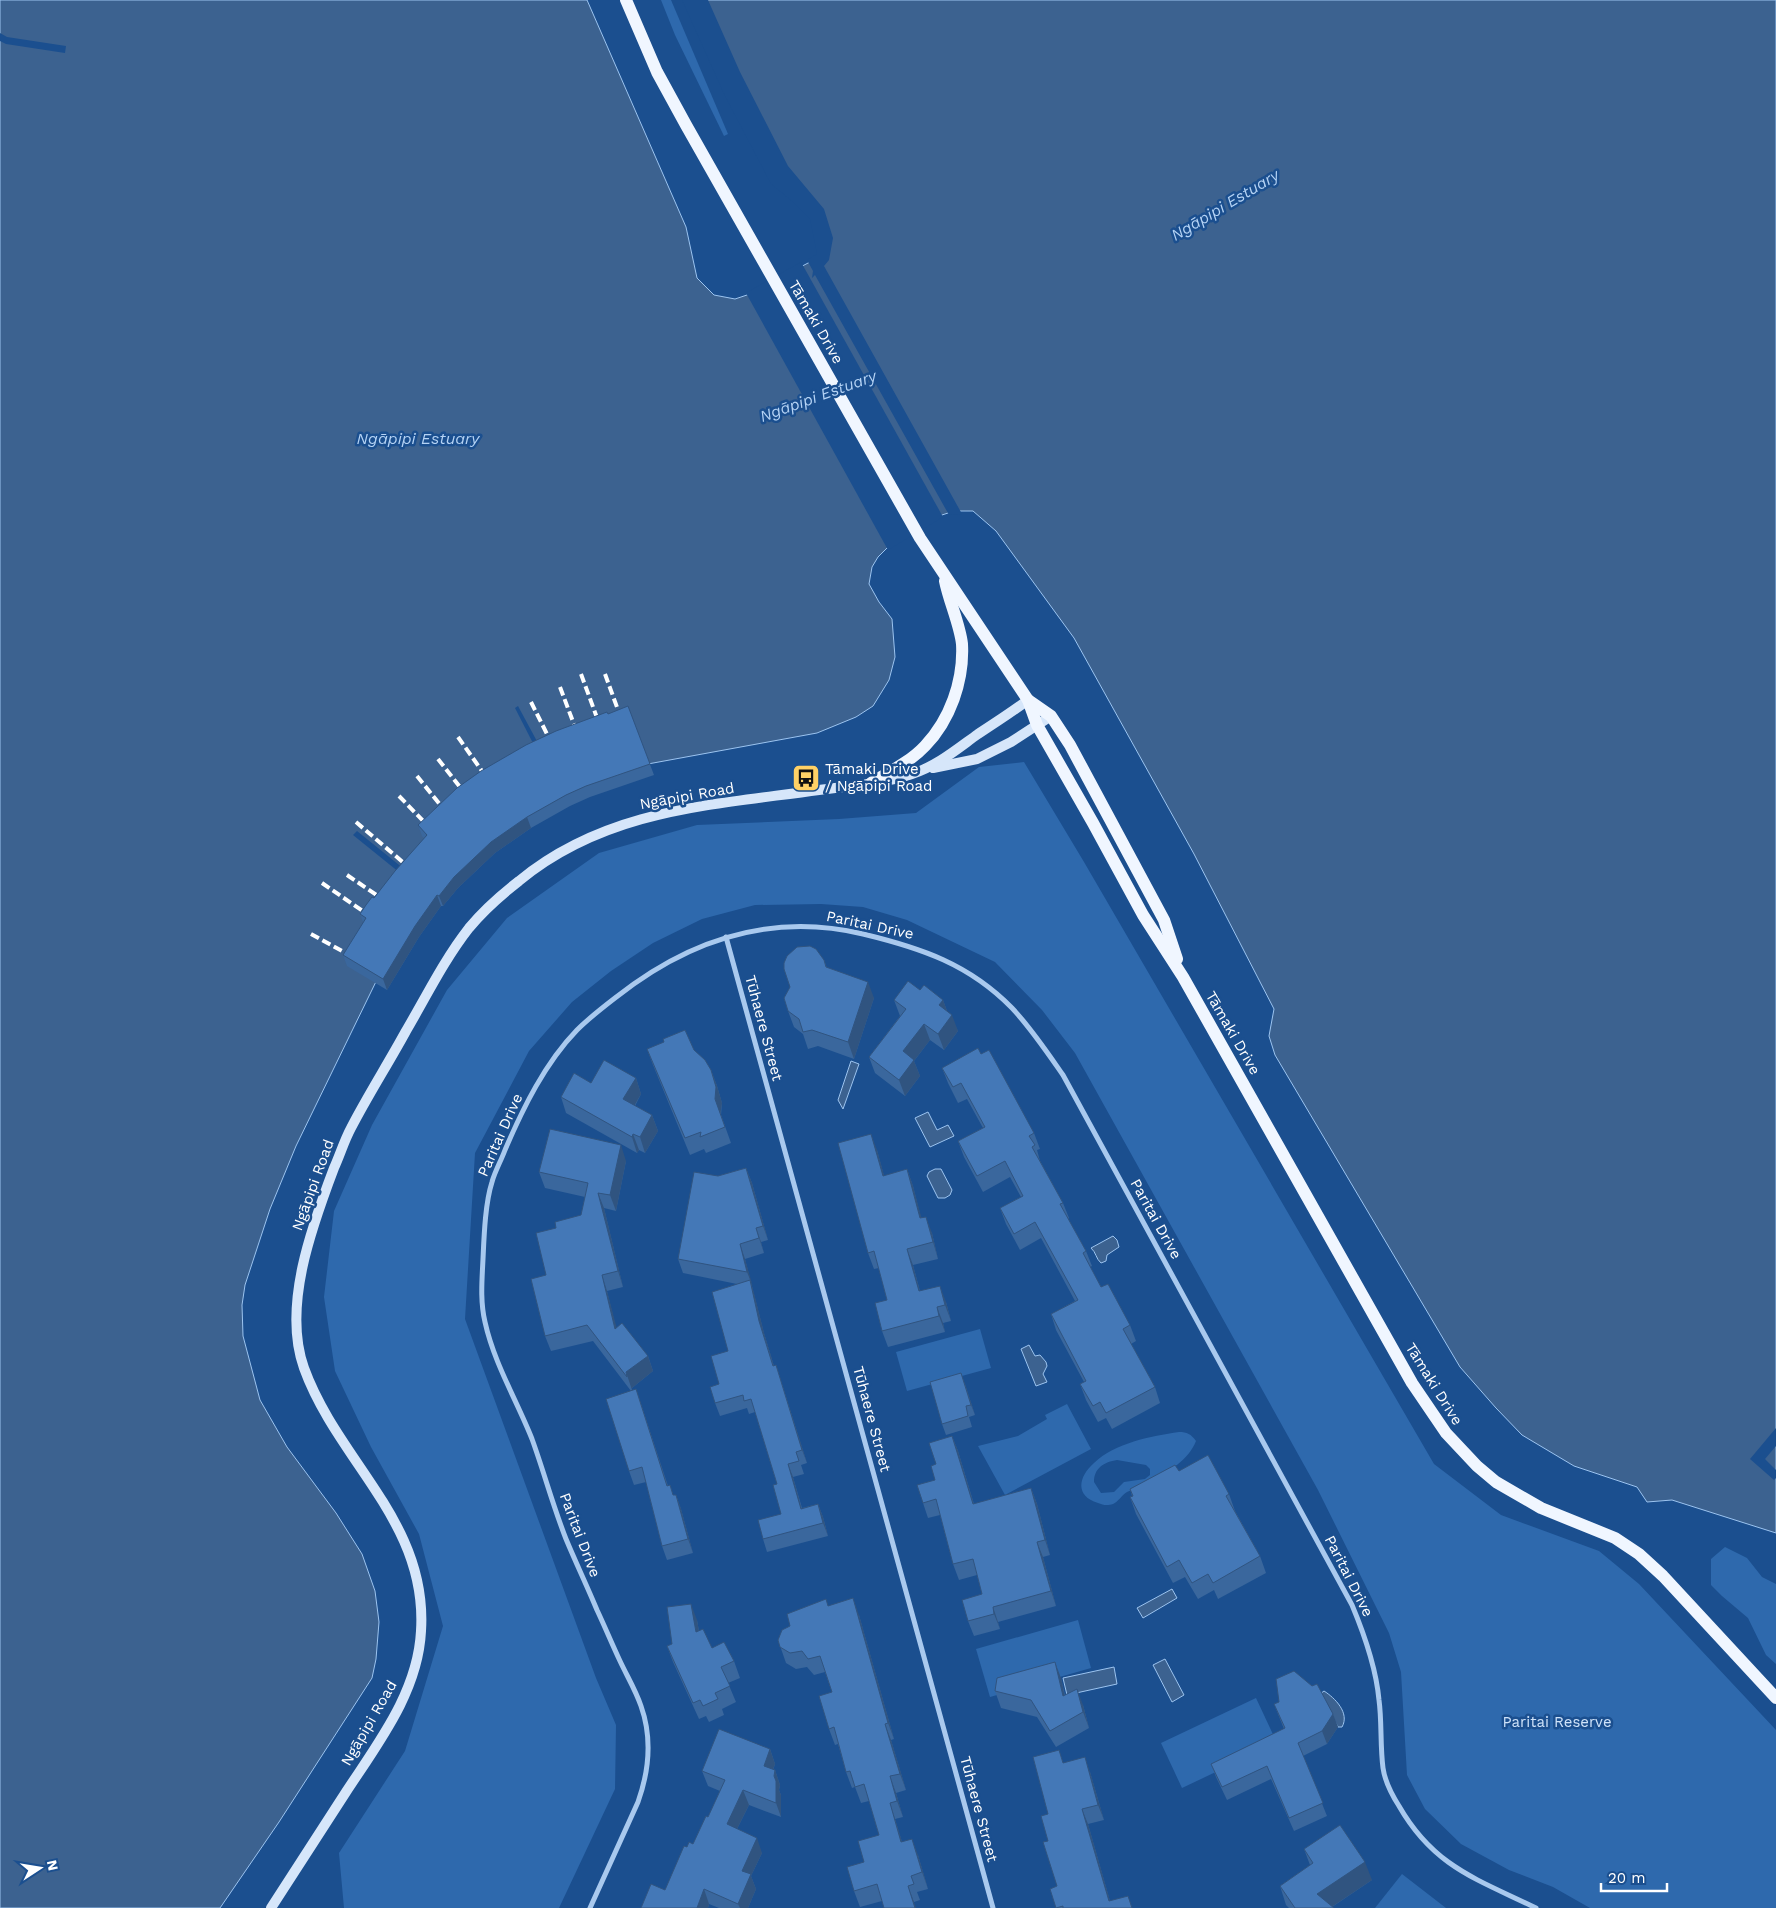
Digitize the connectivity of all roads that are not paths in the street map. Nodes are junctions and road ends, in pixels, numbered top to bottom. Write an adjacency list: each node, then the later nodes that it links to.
1 (626, 0): 2 (main road, Tāmaki Drive)
2 (943, 574): 3 (main road, Tāmaki Drive); 7 (main road)
3 (1028, 700): 4 (main road, Tāmaki Drive); 5 (main road, Tāmaki Drive); 6 (main road, Ngāpipi Road)
4 (1051, 716): 5 (main road, Ngāpipi Road); 9 (main road, Tāmaki Drive)
5 (1037, 725): 6 (main road, Ngāpipi Road); 9 (main road, Tāmaki Drive)
6 (925, 769): 7 (main road, Ngāpipi Road)
7 (871, 782): 11 (main road, Ngāpipi Road)
8 (726, 937): 12 (street, Paritai Drive); 13 (street, Tūhaere Street); 14 (street, Paritai Drive)
9 (1183, 978): 10 (main road, Tāmaki Drive)
10 (1776, 1698)
11 (270, 1908)
12 (590, 1908)
13 (994, 1908)
14 (1536, 1908)

